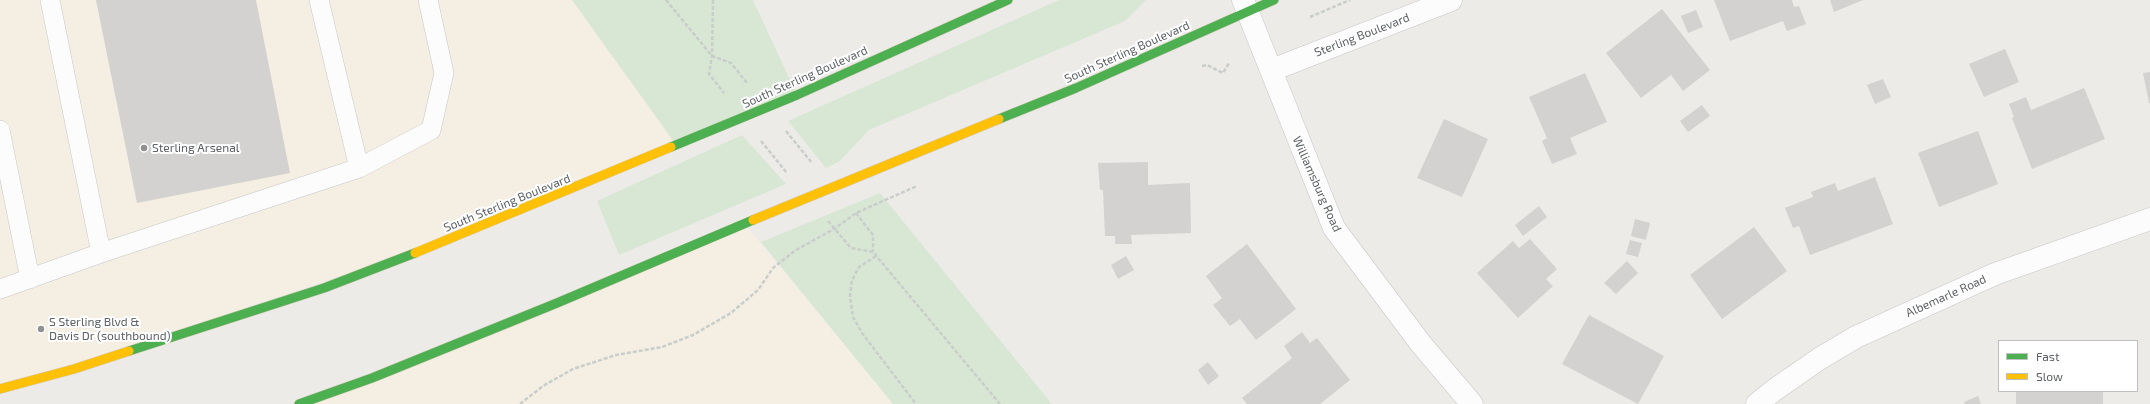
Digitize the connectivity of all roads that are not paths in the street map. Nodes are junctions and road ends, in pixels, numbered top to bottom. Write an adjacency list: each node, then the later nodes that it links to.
1 (50, 0): 12 (lane)
2 (319, 0): 10 (lane)
3 (428, 0): 10 (lane)
4 (1008, 0): 15 (main road, South Sterling Boulevard)
5 (1274, 0): 7 (main road, South Sterling Boulevard)
6 (1451, 0): 8 (street, Sterling Boulevard)
7 (1246, 5): 8 (street, Williamsburg Road); 16 (main road, South Sterling Boulevard)
8 (1272, 70): 17 (street, Williamsburg Road)
9 (0, 130): 13 (lane)
10 (360, 168): 12 (lane)
11 (2149, 224): 18 (street, Albemarle Road)
12 (101, 253): 13 (lane)
13 (30, 279): 14 (lane)
14 (0, 289)
15 (0, 388)
16 (299, 404)
17 (1472, 404)
18 (1757, 404)

